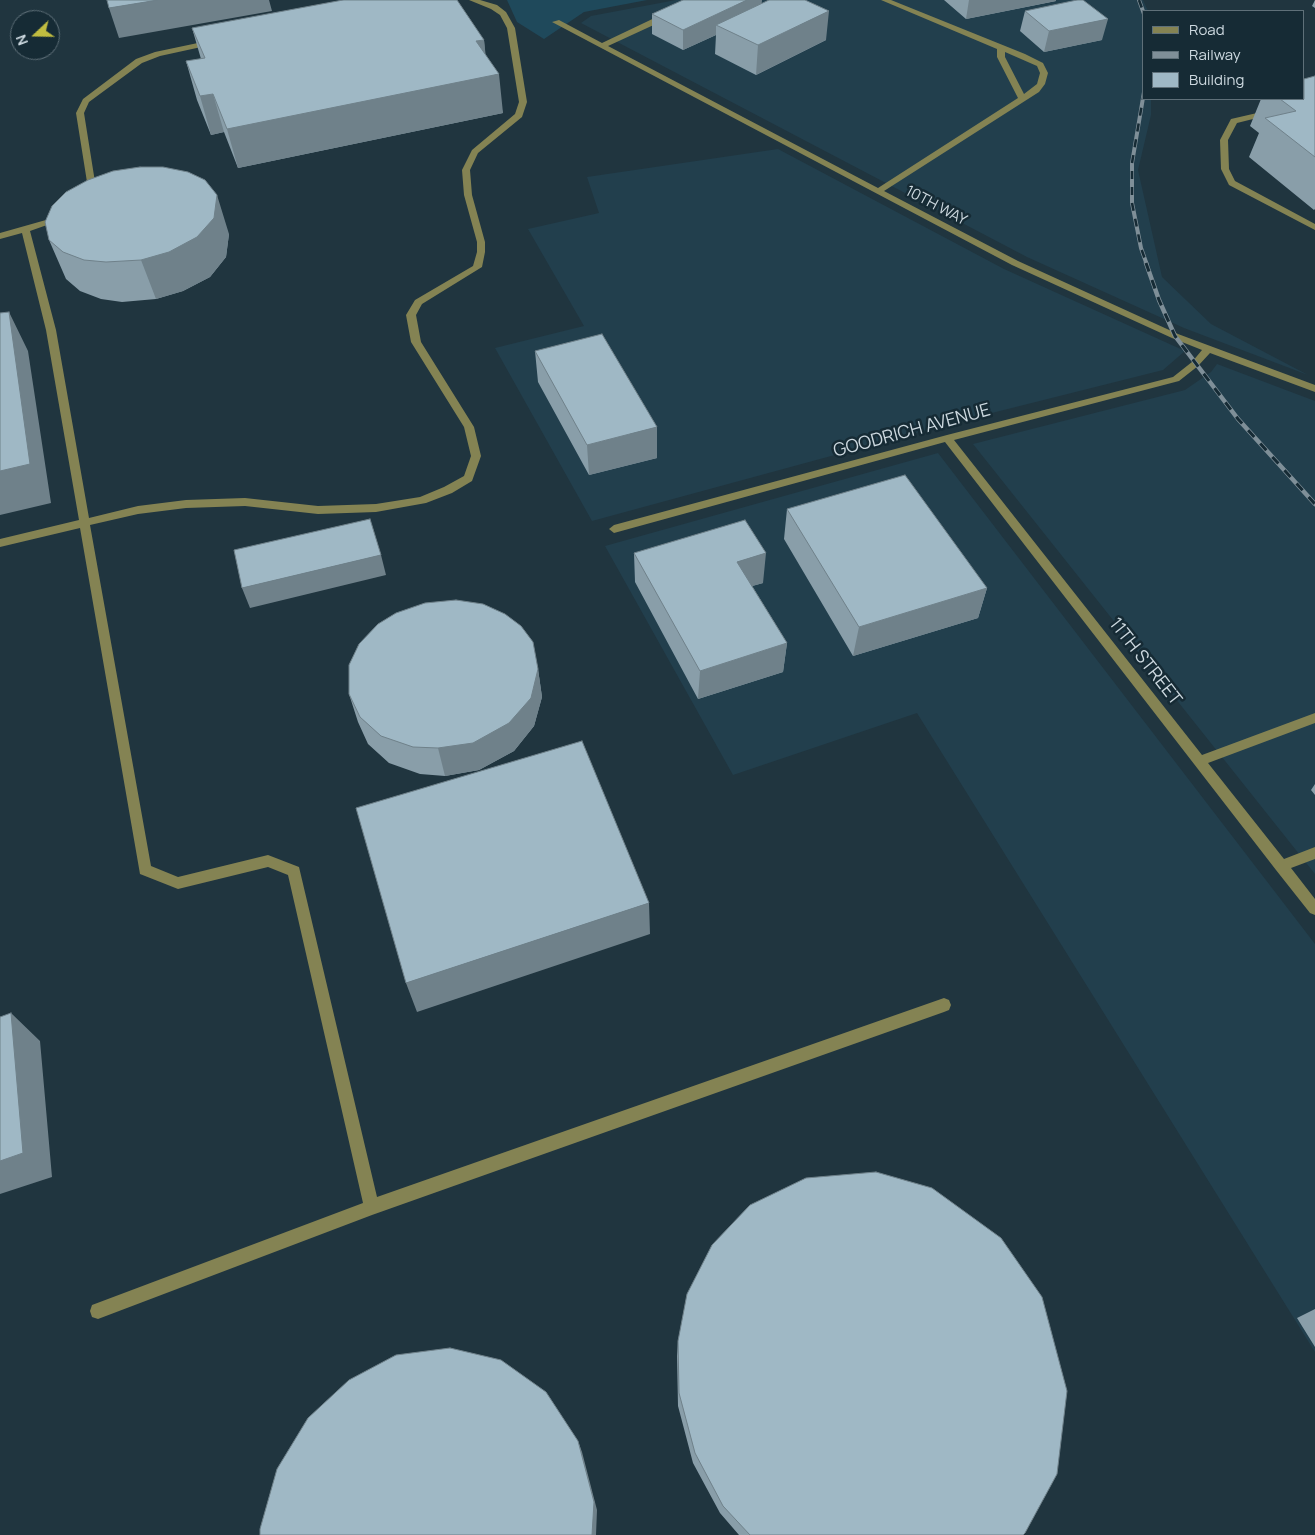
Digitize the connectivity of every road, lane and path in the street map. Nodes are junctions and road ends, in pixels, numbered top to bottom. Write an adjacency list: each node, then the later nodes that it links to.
1 (473, 0): 19 (street)
2 (885, 0): 7 (street)
3 (676, 12): 6 (street)
4 (556, 22): 6 (street, 10TH WAY)
5 (226, 40): 11 (street)
6 (602, 46): 10 (street, 10TH WAY)
7 (1001, 48): 8 (street); 8 (street)
8 (1022, 99): 10 (street)
9 (1280, 110): 13 (street)
10 (878, 191): 16 (street, 10TH WAY)
11 (82, 202)
12 (70, 213): 14 (street)
13 (1315, 228)
14 (25, 230): 15 (street); 19 (street)
15 (0, 236)
16 (1208, 349): 17 (street, 10TH WAY); 18 (street, GOODRICH AVENUE)
17 (1315, 389)
18 (947, 438): 20 (street, GOODRICH AVENUE); 23 (street, 11TH STREET)
19 (84, 523): 21 (street); 28 (street)
20 (614, 529)
21 (0, 543)
22 (1315, 718): 23 (street)
23 (1200, 761): 25 (street, 11TH STREET)
24 (1315, 853): 25 (street)
25 (1281, 866): 26 (street, 11TH STREET)
26 (1315, 909)
27 (944, 1004): 28 (street)
28 (372, 1207): 29 (street)
29 (98, 1311)

